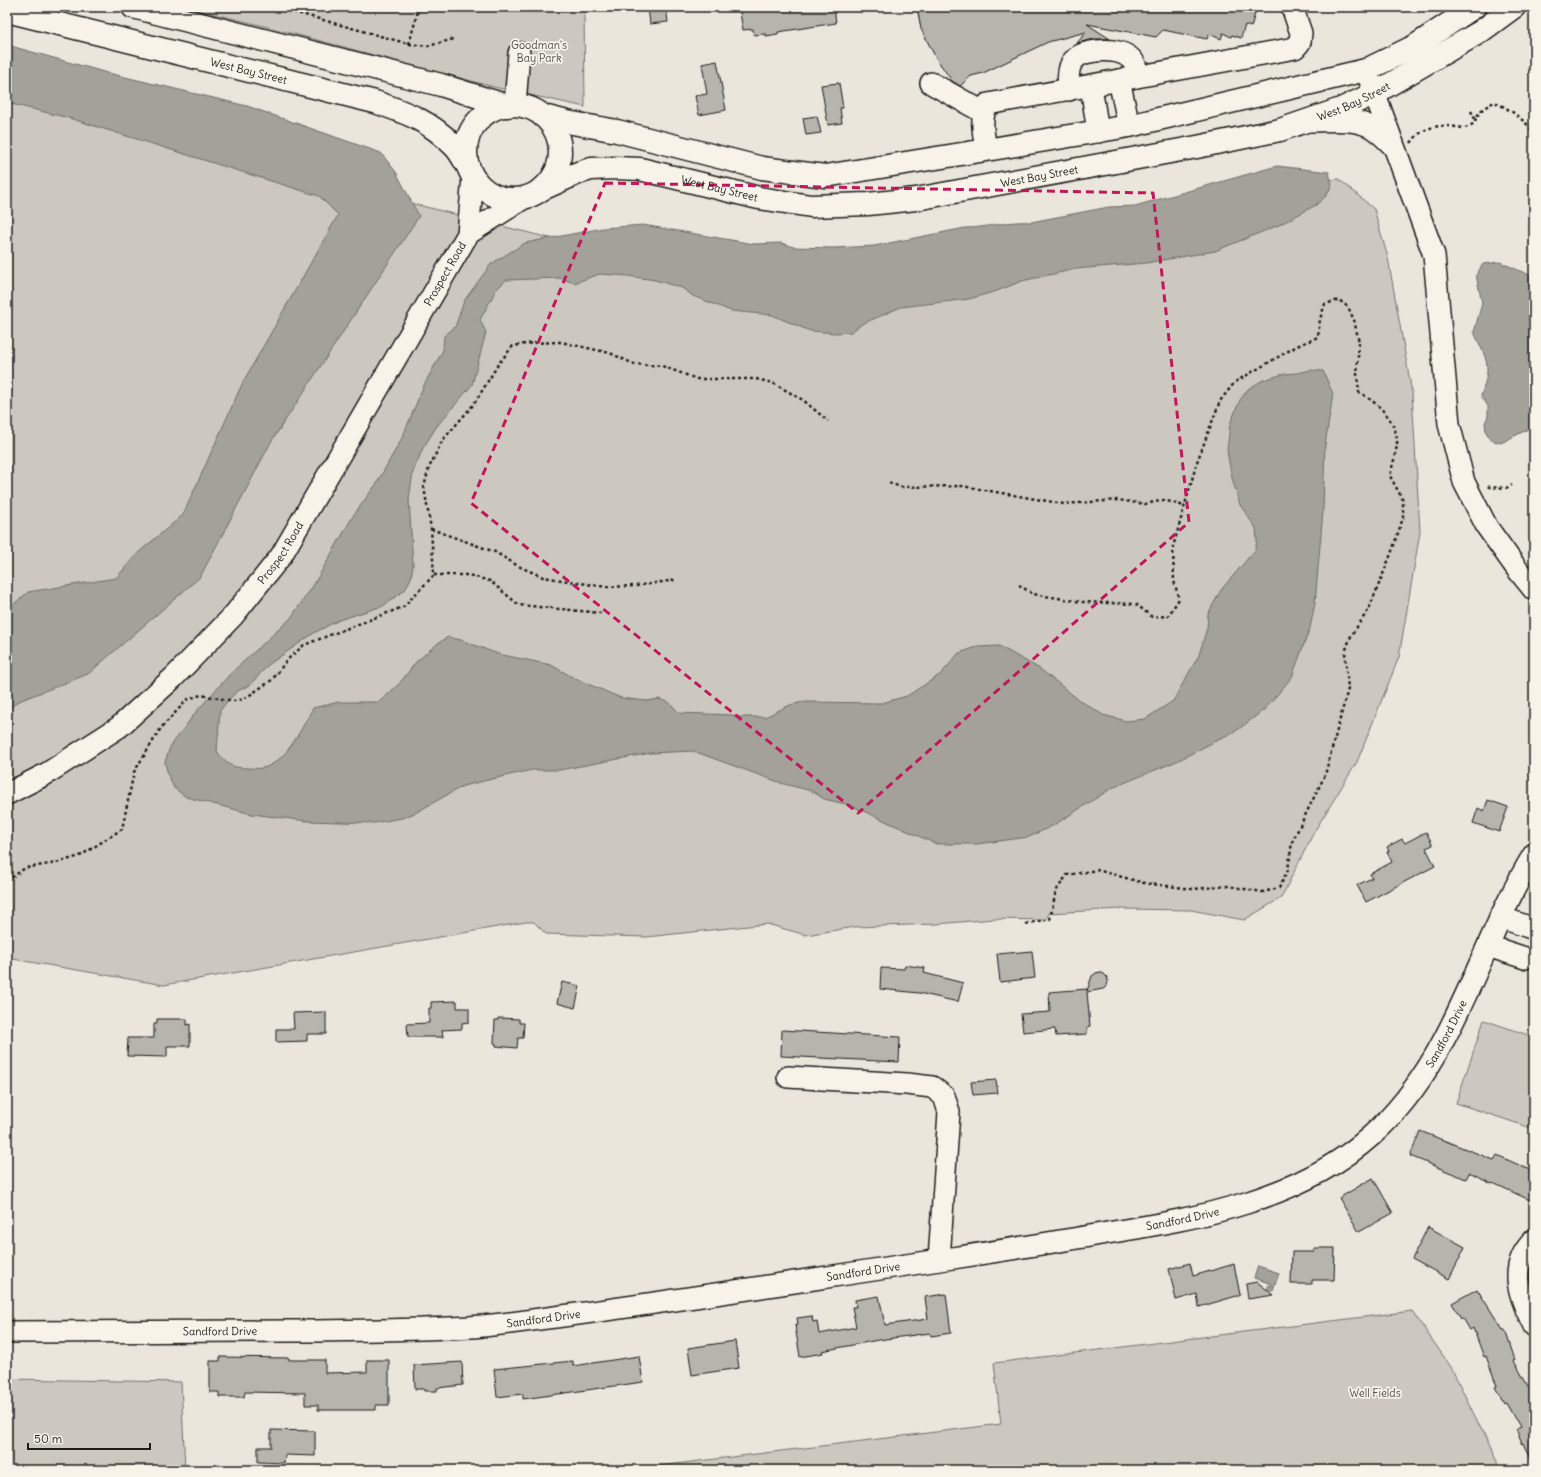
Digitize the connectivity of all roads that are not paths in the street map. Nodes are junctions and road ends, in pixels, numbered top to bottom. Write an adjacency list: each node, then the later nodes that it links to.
1 (133, 7): 13 (main road)
2 (1292, 7): 8 (street)
3 (1474, 7): 7 (main road, West Bay Street)
4 (1514, 7): 12 (main road, West Bay Street)
5 (7, 11): 21 (main road, West Bay Street)
6 (519, 53): 13 (street)
7 (1366, 70): 12 (street); 17 (main road, West Bay Street)
8 (1128, 78): 10 (street); 11 (street); 17 (street)
9 (931, 83): 14 (street)
10 (1091, 86): 11 (street); 18 (street)
11 (1069, 90): 14 (street)
12 (1375, 93): 16 (main road, West Bay Street); 19 (street)
13 (511, 106): 15 (main road); 21 (main road)
14 (983, 112): 20 (street)
15 (543, 116): 20 (main road, West Bay Street); 22 (main road)
16 (1308, 121): 19 (street); 22 (main road, West Bay Street)
17 (1129, 126): 18 (main road, West Bay Street)
18 (1098, 132): 20 (main road, West Bay Street)
19 (1404, 149): 24 (street)
20 (986, 150)
21 (471, 173): 22 (main road); 23 (street, Prospect Road)
22 (532, 194): 23 (street, Prospect Road)
23 (468, 234): 25 (street, Prospect Road)
24 (1534, 590)
25 (7, 794)
26 (1534, 854): 27 (street, Sandford Drive)
27 (1500, 918): 28 (street); 29 (street, Sandford Drive)
28 (1534, 929)
29 (1488, 946): 30 (street); 33 (street, Sandford Drive)
30 (1525, 958)
31 (788, 1077): 33 (street)
32 (1534, 1240): 34 (street)
33 (939, 1260): 35 (street, Sandford Drive)
34 (1534, 1326)
35 (7, 1332)

